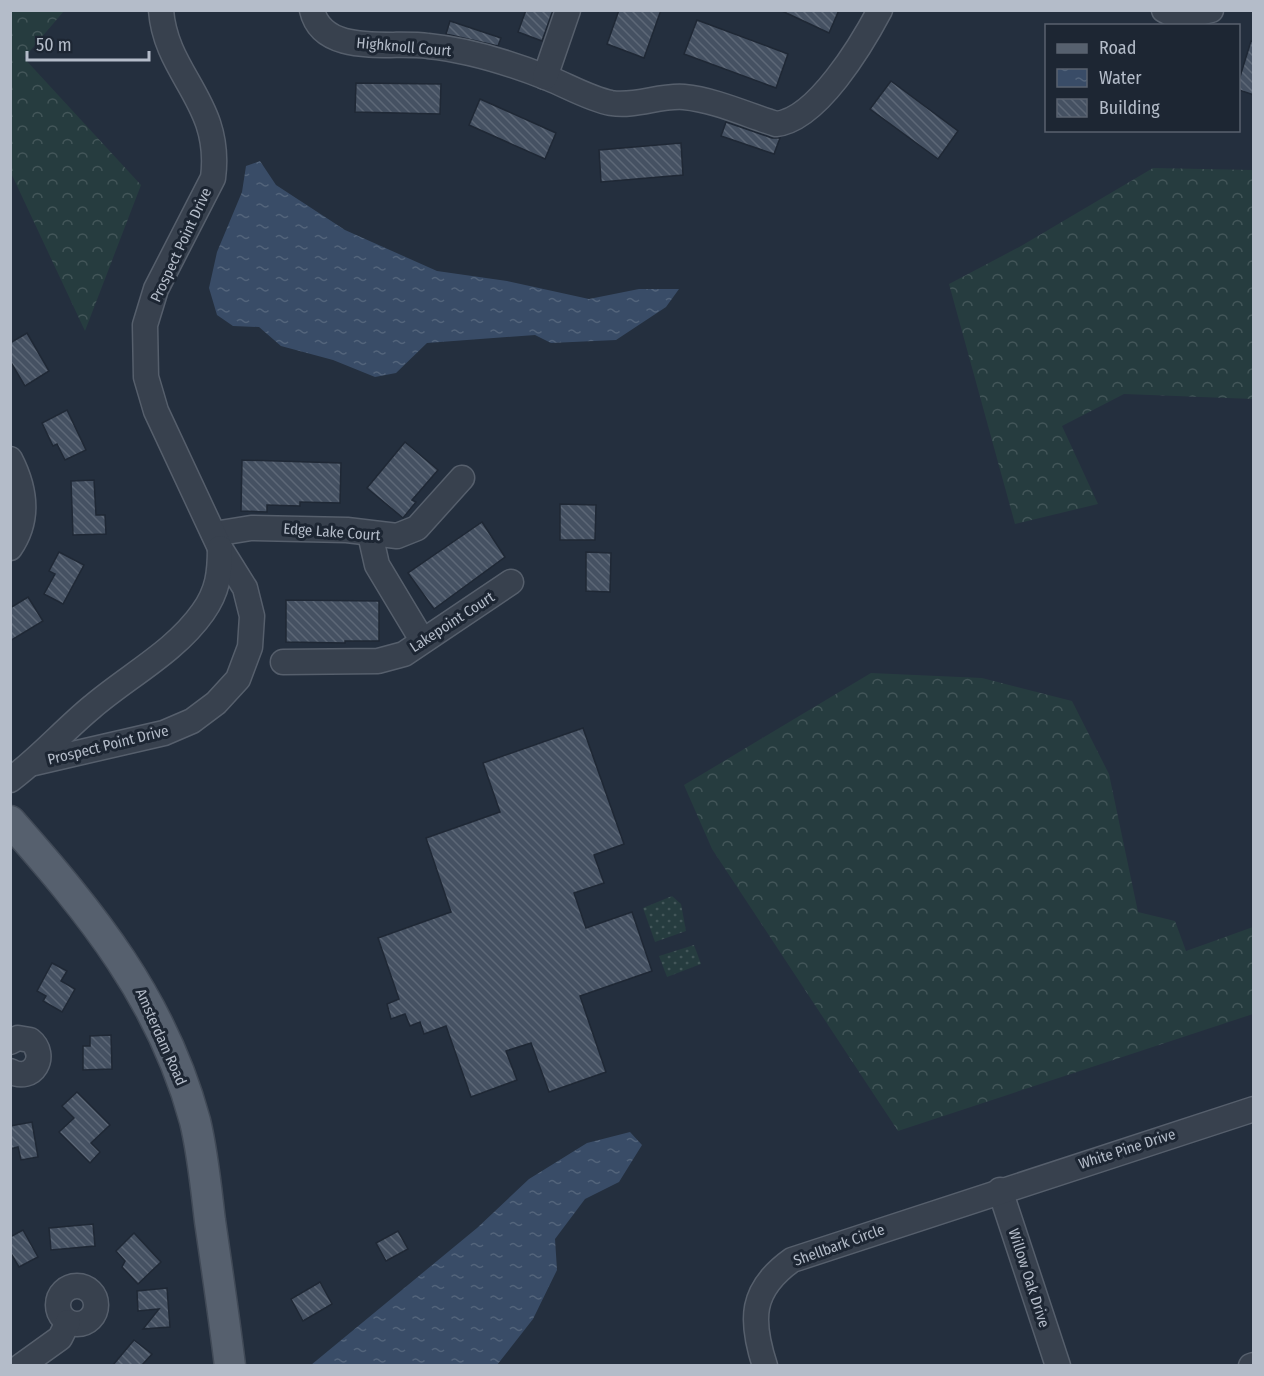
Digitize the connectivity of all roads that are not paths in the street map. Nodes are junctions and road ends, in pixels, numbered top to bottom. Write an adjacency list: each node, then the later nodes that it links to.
1 (161, 10): 11 (street, Prospect Point Drive)
2 (312, 10): 7 (street, Highknoll Court)
3 (567, 10): 7 (street)
4 (880, 10): 7 (street, Highknoll Court)
5 (1164, 10): 6 (street)
6 (1211, 10)
7 (545, 77)
8 (10, 459): 12 (street)
9 (462, 478): 10 (street, Edge Lake Court)
10 (370, 534): 11 (street, Edge Lake Court); 14 (street)
11 (217, 541): 16 (street, Prospect Point Drive); 16 (street, Prospect Point Drive)
12 (10, 548)
13 (511, 582): 14 (street, Lakepoint Court)
14 (422, 640): 15 (street, Lakepoint Court)
15 (283, 662)
16 (34, 763): 17 (street, Prospect Point Drive)
17 (10, 780)
18 (10, 821): 25 (main road, Amsterdam Road)
19 (10, 1042): 20 (street)
20 (10, 1071)
21 (1254, 1109): 22 (street, White Pine Drive)
22 (1000, 1190): 26 (street, Shellbark Circle); 27 (street, Willow Oak Drive)
23 (68, 1322): 24 (street)
24 (21, 1365)
25 (230, 1365)
26 (765, 1365)
27 (1058, 1365)

